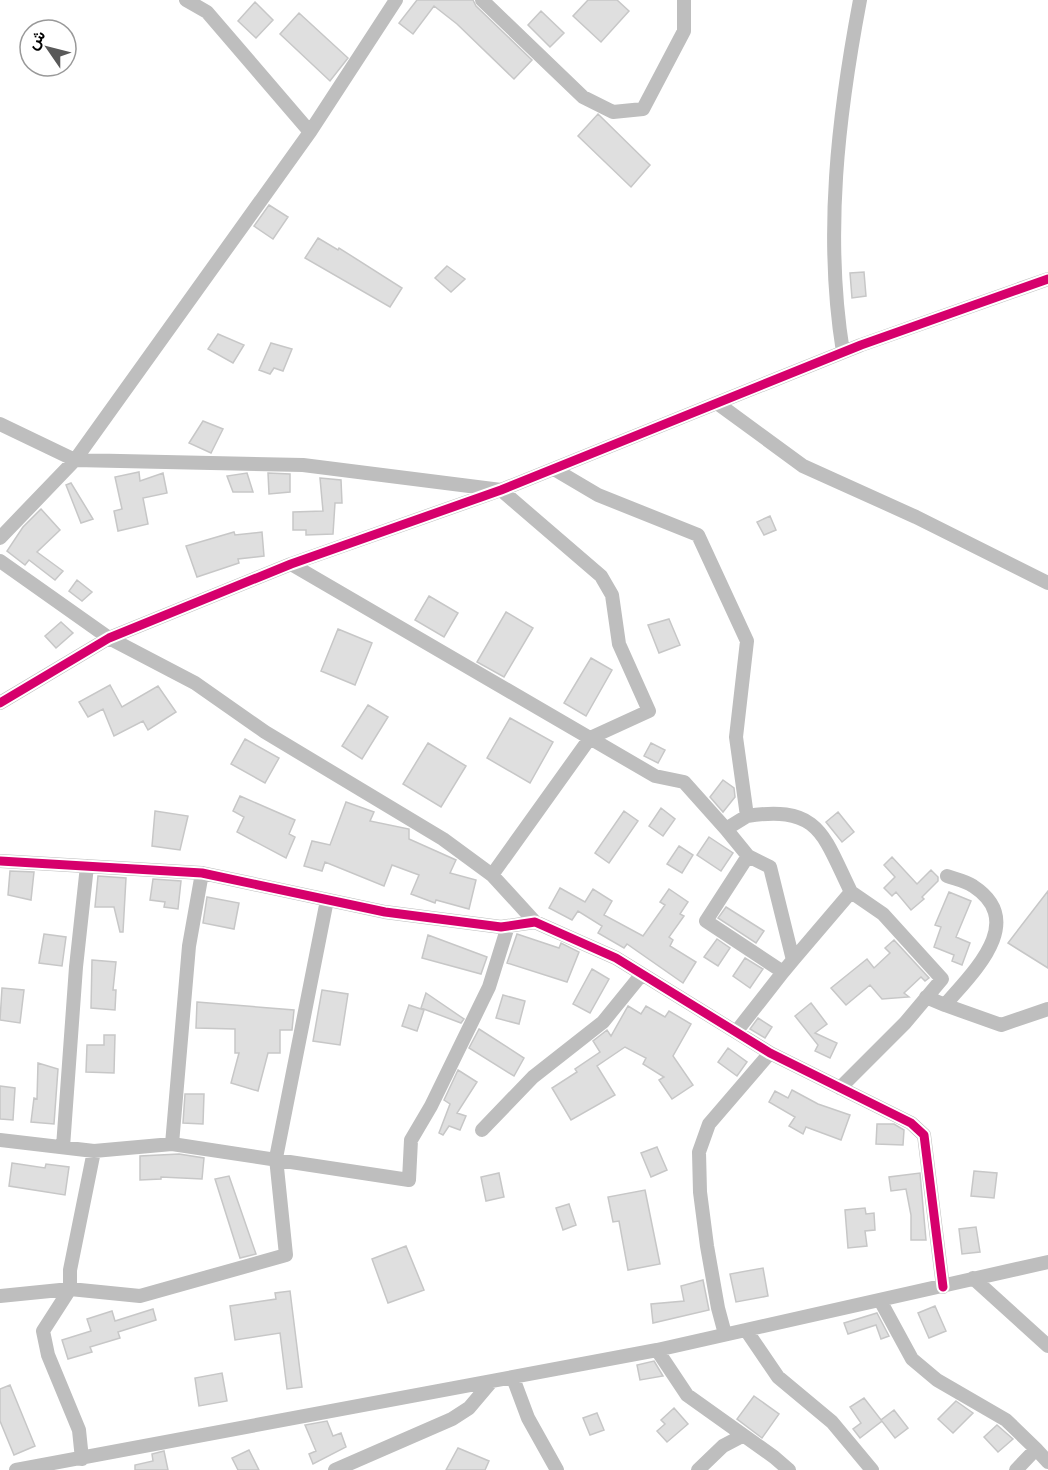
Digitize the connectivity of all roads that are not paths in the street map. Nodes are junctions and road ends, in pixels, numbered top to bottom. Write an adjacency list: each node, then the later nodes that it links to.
1 (186, 0): 6 (street)
2 (396, 0): 6 (street)
3 (482, 0): 4 (street)
4 (684, 0)
5 (860, 0): 8 (street)
6 (310, 132): 11 (street)
7 (1048, 279): 8 (street)
8 (843, 352): 9 (street)
9 (717, 403): 12 (street); 17 (street)
10 (0, 424): 11 (street)
11 (75, 460): 13 (street); 14 (street)
12 (554, 469): 13 (street); 21 (street)
13 (501, 490): 16 (street); 20 (street)
14 (0, 538)
15 (0, 561): 18 (street)
16 (291, 564): 18 (street); 20 (street)
17 (1048, 583)
18 (109, 638): 19 (street); 27 (street)
19 (0, 703)
20 (590, 738): 22 (street); 27 (street)
21 (747, 816): 22 (street); 29 (street)
22 (726, 829): 23 (street)
23 (748, 855): 33 (street); 34 (street)
24 (0, 861): 25 (street)
25 (87, 866): 26 (street); 45 (street)
26 (202, 873): 30 (street); 44 (street)
27 (492, 875): 31 (street)
28 (947, 876): 37 (street)
29 (851, 892): 33 (street); 36 (street)
30 (327, 900): 32 (street); 47 (street)
31 (535, 922): 32 (street); 35 (street)
32 (508, 926): 47 (street)
33 (793, 960): 34 (street)
34 (783, 972): 39 (street)
35 (642, 974): 39 (street); 42 (street)
36 (926, 998): 37 (street); 41 (street)
37 (945, 1005): 38 (street)
38 (1048, 1009)
39 (736, 1032): 40 (street)
40 (770, 1053): 41 (street); 55 (street)
41 (840, 1088): 50 (street)
42 (482, 1131)
43 (0, 1140): 45 (street)
44 (172, 1144): 46 (street); 47 (street)
45 (63, 1147): 46 (street)
46 (94, 1150): 51 (street)
47 (276, 1158): 51 (street)
48 (1048, 1262): 49 (street)
49 (973, 1278): 50 (street); 56 (street)
50 (943, 1287): 53 (street)
51 (69, 1289): 52 (street); 62 (street)
52 (0, 1296)
53 (881, 1302): 54 (street); 61 (street)
54 (746, 1330): 55 (street); 69 (street)
55 (725, 1334): 57 (street)
56 (1048, 1347)
57 (657, 1350): 58 (street); 60 (street)
58 (513, 1378): 59 (street); 66 (street)
59 (492, 1382): 62 (street); 65 (street)
60 (742, 1436): 67 (street); 68 (street)
61 (1036, 1449): 63 (street); 70 (street)
62 (82, 1459): 64 (street)
63 (1048, 1462)
64 (16, 1470)
65 (335, 1470)
66 (557, 1470)
67 (698, 1470)
68 (789, 1470)
69 (872, 1470)
70 (1016, 1470)

